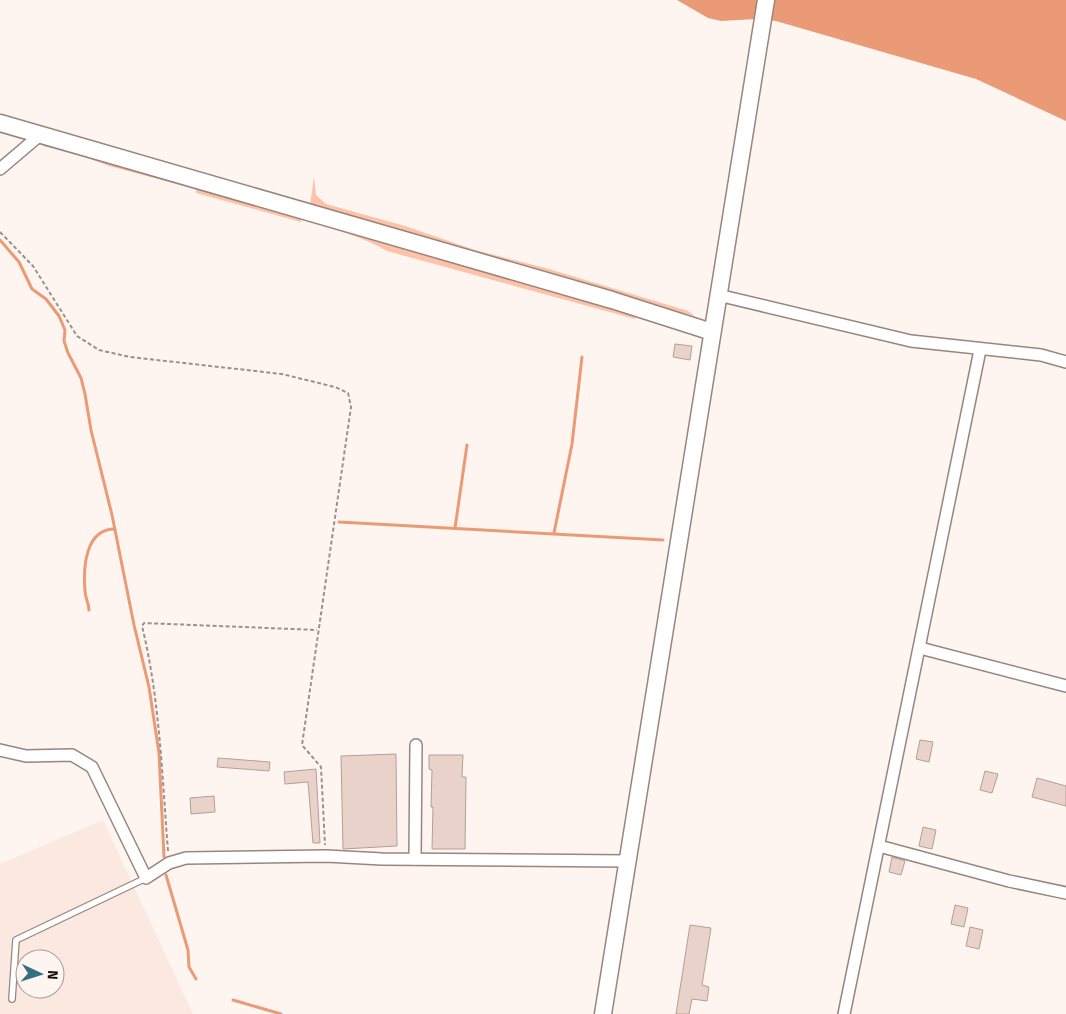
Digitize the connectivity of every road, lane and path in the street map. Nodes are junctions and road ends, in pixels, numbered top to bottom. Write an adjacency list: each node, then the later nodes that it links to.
1 (766, 0): 6 (main road)
2 (0, 123): 3 (main road)
3 (40, 135): 4 (street); 7 (main road)
4 (0, 169)
5 (0, 232): 10 (path)
6 (718, 295): 7 (main road); 8 (street)
7 (712, 332): 18 (main road)
8 (980, 350): 9 (street); 11 (street)
9 (1066, 362)
10 (317, 630): 16 (path); 19 (path)
11 (920, 648): 12 (street); 15 (street)
12 (1066, 686)
13 (416, 745): 17 (street)
14 (0, 750): 20 (street)
15 (879, 846): 21 (street); 24 (street)
16 (326, 856): 17 (street); 19 (street)
17 (415, 859): 18 (street)
18 (628, 861): 23 (main road)
19 (169, 864): 20 (street)
20 (146, 878): 22 (lane)
21 (1066, 893)
22 (12, 999)
23 (604, 1014)
24 (844, 1014)

